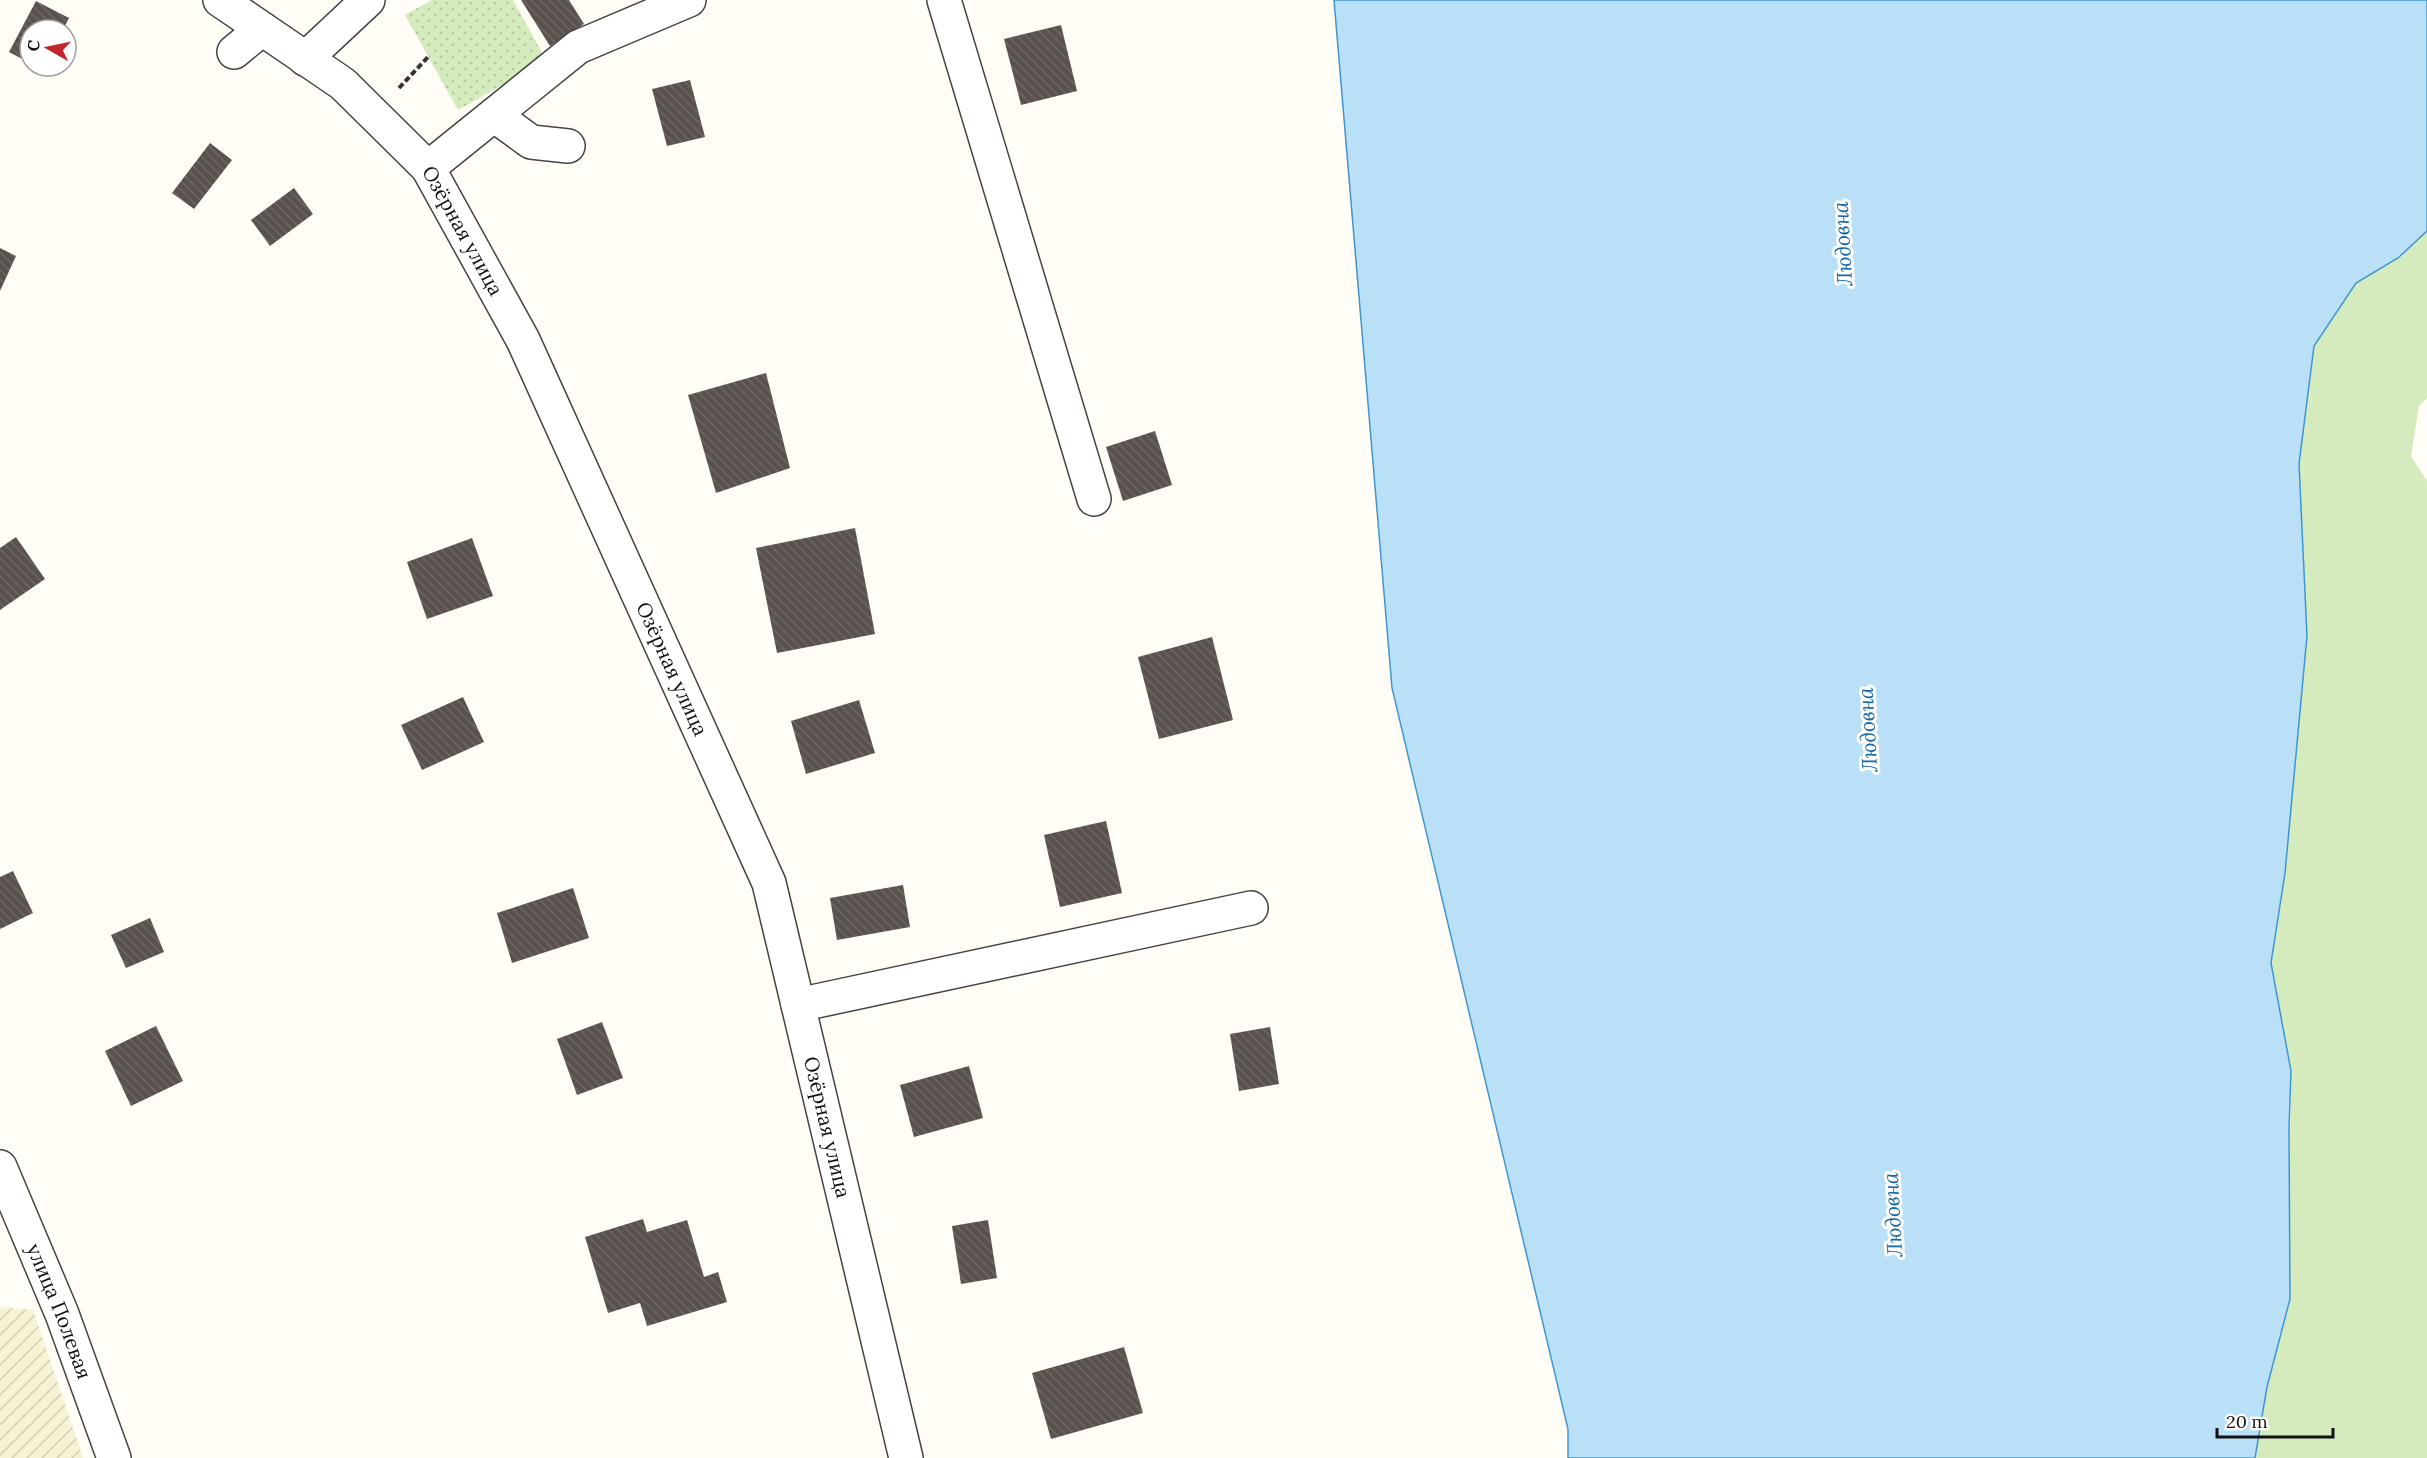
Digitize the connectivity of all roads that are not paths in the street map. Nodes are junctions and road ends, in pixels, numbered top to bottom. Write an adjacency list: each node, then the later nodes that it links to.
1 (220, 0): 5 (street, Озёрная улица)
2 (368, 0): 7 (street)
3 (689, 0): 8 (street)
4 (944, 0): 11 (street)
5 (262, 29): 6 (street); 7 (street, Озёрная улица)
6 (234, 52)
7 (306, 58): 10 (street, Озёрная улица)
8 (494, 115): 9 (street); 10 (street)
9 (568, 146)
10 (428, 168): 13 (street, Озёрная улица)
11 (1094, 499)
12 (1251, 908): 13 (street)
13 (798, 1005): 16 (street, Озёрная улица)
14 (0, 1167): 15 (street, улица Полевая)
15 (114, 1458)
16 (906, 1458)

